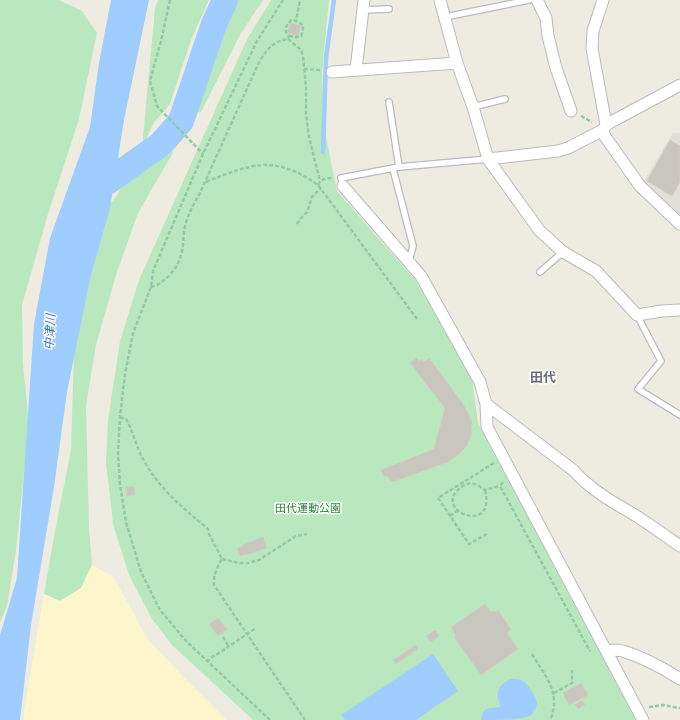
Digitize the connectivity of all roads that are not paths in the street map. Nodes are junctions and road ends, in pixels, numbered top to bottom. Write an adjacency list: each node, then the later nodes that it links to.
1 (440, 0): 7 (street)
2 (529, 0): 7 (lane)
3 (537, 0): 15 (street)
4 (603, 0): 16 (street)
5 (363, 5): 6 (lane); 9 (street)
6 (389, 9)
7 (445, 17): 8 (street)
8 (457, 63): 9 (street); 14 (street)
9 (356, 70): 10 (street)
10 (332, 72)
11 (680, 85): 16 (street)
12 (505, 99): 14 (lane)
13 (389, 102): 18 (lane)
14 (473, 108): 17 (street)
15 (571, 111)
16 (602, 129): 17 (street); 21 (street)
17 (488, 159): 18 (lane); 22 (street)
18 (399, 167): 19 (lane)
19 (393, 169): 20 (lane); 23 (lane)
20 (342, 182): 23 (street)
21 (680, 224)
22 (563, 252): 24 (lane); 26 (street)
23 (409, 261): 27 (street)
24 (540, 272)
25 (680, 310): 26 (street)
26 (637, 315): 28 (lane)
27 (486, 404): 29 (street); 30 (street)
28 (680, 415)
29 (680, 546)
30 (607, 650): 31 (street); 32 (street)
31 (680, 679)
32 (641, 716)

